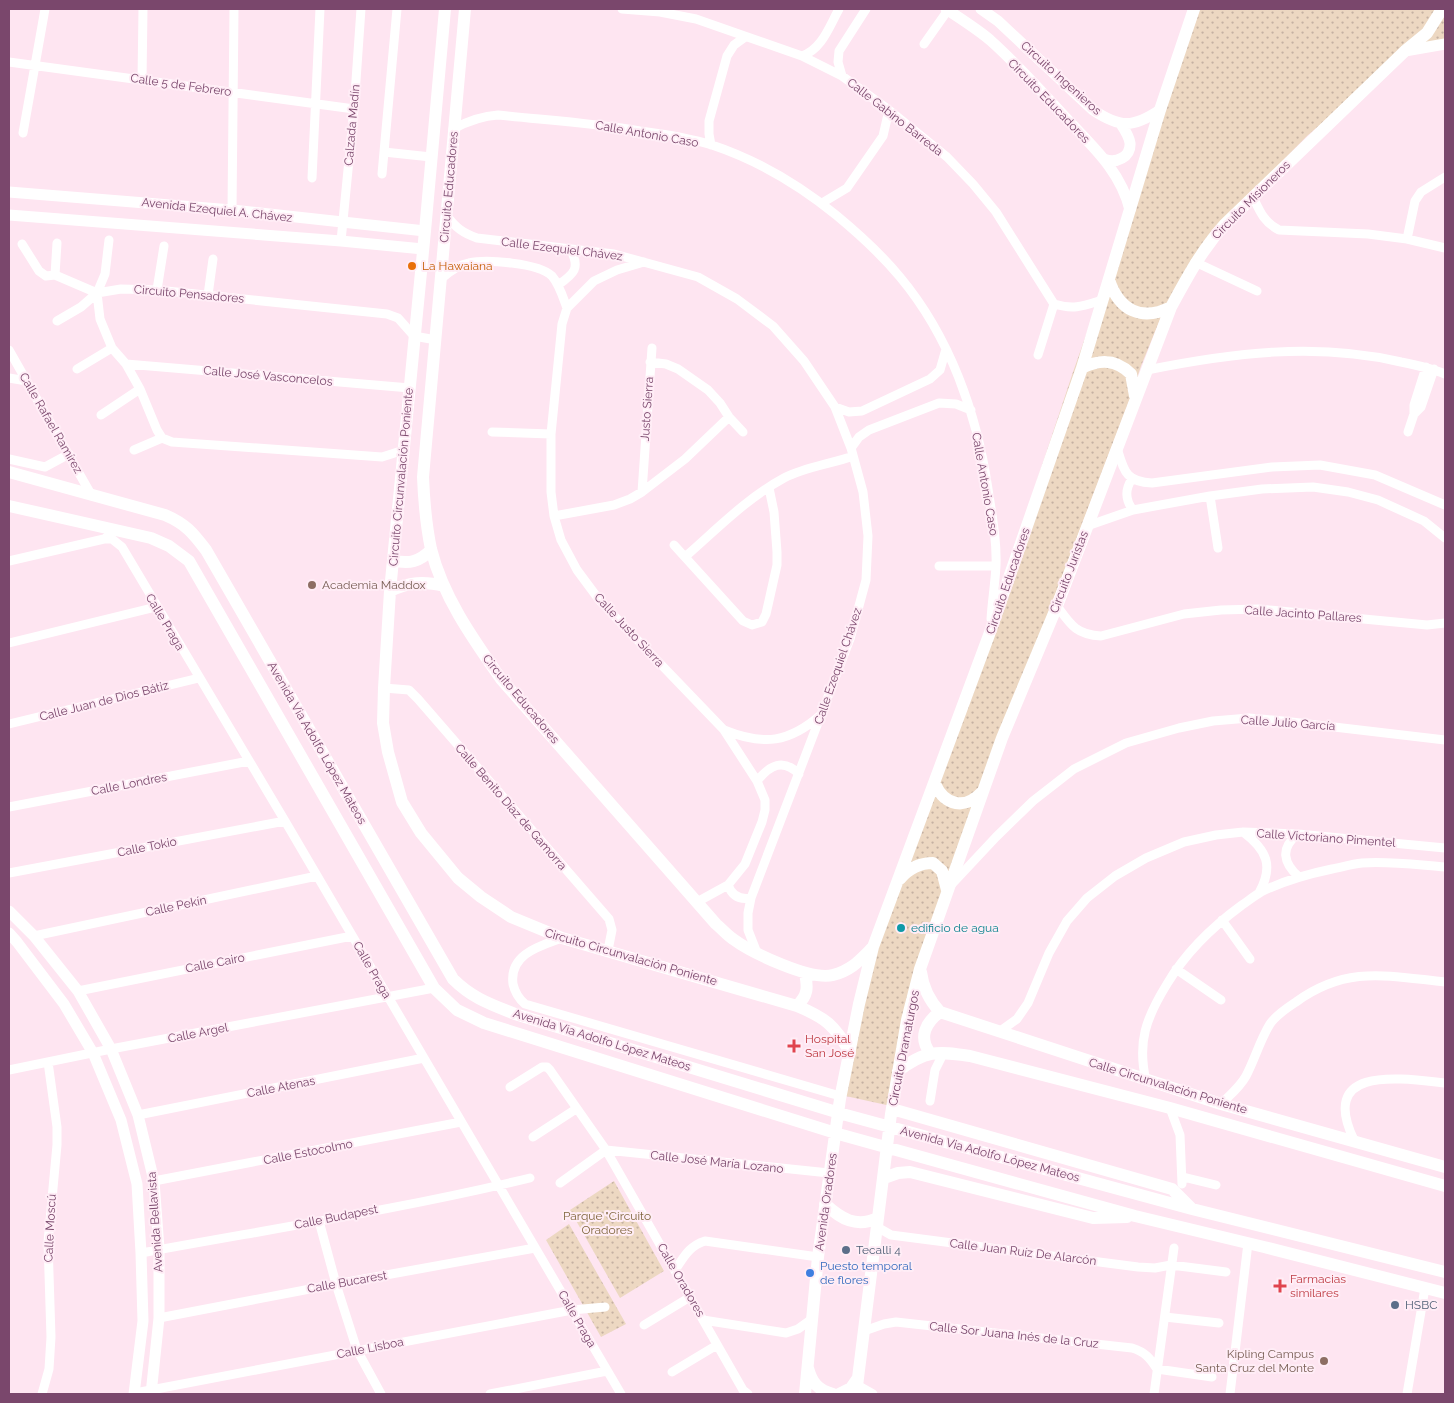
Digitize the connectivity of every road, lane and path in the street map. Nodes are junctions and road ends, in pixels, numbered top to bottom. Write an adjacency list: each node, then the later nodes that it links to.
1 (45, 9): 23 (street)
2 (143, 9): 25 (street)
3 (234, 9): 26 (street)
4 (320, 9): 27 (street)
5 (361, 9): 28 (street, Calzada Madín)
6 (397, 9): 35 (street)
7 (444, 9): 36 (main road, Circuito Circunvalación Poniente)
8 (464, 9): 32 (main road, Circuito Educadores)
9 (622, 9): 16 (street, Calle Gabino Barreda)
10 (839, 9): 21 (street)
11 (866, 9): 24 (street)
12 (948, 9): 18 (street); 37 (street, Circuito Educadores)
13 (981, 9): 31 (street, Circuito Ingenieros)
14 (1194, 9): 30 (main road)
15 (1442, 9): 20 (main road, Circuito Misioneros)
16 (745, 36): 21 (street, Calle Gabino Barreda); 34 (street)
17 (1445, 36): 19 (street)
18 (924, 44)
19 (1445, 44): 20 (street)
20 (1405, 51): 42 (main road, Circuito Misioneros)
21 (802, 56): 24 (street, Calle Gabino Barreda)
22 (9, 62): 23 (street, Calle 5 de Febrero)
23 (34, 66): 25 (street, Calle 5 de Febrero); 33 (street)
24 (842, 76): 29 (street, Calle Gabino Barreda)
25 (142, 80): 26 (street, Calle 5 de Febrero)
26 (234, 93): 27 (street, Calle 5 de Febrero); 44 (street)
27 (316, 104): 28 (street, Calle 5 de Febrero); 40 (street)
28 (354, 109): 48 (street, Calzada Madín)
29 (889, 110): 43 (street); 71 (street, Calle Gabino Barreda)
30 (1160, 110): 31 (street); 45 (main road, Circuito Educadores)
31 (1121, 124): 37 (street)
32 (454, 129): 34 (street, Calle Antonio Caso); 47 (main road, Circuito Educadores)
33 (23, 133)
34 (712, 145): 43 (street, Calle Antonio Caso)
35 (384, 152): 36 (street); 38 (street)
36 (431, 157): 49 (main road, Circuito Circunvalación Poniente)
37 (1104, 159): 45 (street, Circuito Educadores)
38 (382, 174)
39 (1445, 177): 50 (street)
40 (312, 178)
41 (9, 192): 44 (street, Avenida Ezequiel A. Chávez)
42 (1253, 197): 50 (street); 61 (main road, Circuito Misioneros)
43 (822, 203): 79 (street, Calle Antonio Caso)
44 (232, 210): 48 (street, Avenida Ezequiel A. Chávez)
45 (1130, 210): 64 (main road, Circuito Educadores)
46 (9, 215): 52 (street, Avenida Ezequiel A. Chávez)
47 (446, 216): 58 (street, Calle Ezequiel Chávez); 63 (main road, Circuito Educadores)
48 (344, 223): 49 (street, Avenida Ezequiel A. Chávez); 52 (street, Calzada Madín)
49 (425, 231): 57 (main road, Circuito Circunvalación Poniente)
50 (1407, 239): 56 (street)
51 (110, 240): 68 (street)
52 (342, 241): 57 (street, Avenida Ezequiel A. Chávez)
53 (58, 243): 62 (street)
54 (22, 244): 62 (street)
55 (164, 246): 66 (street)
56 (1445, 248)
57 (423, 249): 75 (main road, Circuito Circunvalación Poniente)
58 (570, 249): 60 (street, Calle Ezequiel Chávez); 65 (street)
59 (213, 259): 69 (street)
60 (646, 262): 72 (street, Calle Justo Sierra); 94 (street, Calle Ezequiel Chávez)
61 (1195, 262): 67 (street); 73 (main road, Circuito Misioneros)
62 (55, 275): 68 (street)
63 (442, 278): 65 (street); 76 (main road, Circuito Educadores)
64 (1108, 280): 70 (main road, Circuito Educadores); 73 (main road)
65 (558, 285): 72 (street)
66 (158, 290): 68 (street, Circuito Pensadores); 69 (street, Circuito Pensadores)
67 (1257, 291)
68 (98, 293): 74 (street); 77 (street)
69 (208, 295): 75 (street, Circuito Pensadores)
70 (1102, 300): 71 (street); 85 (main road, Circuito Educadores)
71 (1054, 304): 81 (street)
72 (567, 308): 101 (street, Calle Justo Sierra)
73 (1171, 308): 87 (main road, Circuito Misioneros)
74 (57, 321)
75 (414, 336): 76 (street); 91 (main road, Circuito Circunvalación Poniente)
76 (436, 340): 126 (main road, Circuito Educadores)
77 (112, 348): 83 (street); 84 (street)
78 (652, 348): 82 (street)
79 (946, 349): 94 (street); 95 (street, Calle Antonio Caso)
80 (9, 350): 90 (street, Calle Rafael Ramírez)
81 (1038, 355)
82 (650, 362): 97 (street, Justo Sierra); 112 (street, Justo Sierra)
83 (126, 364): 91 (street, Calle José Vasconcelos); 92 (street)
84 (77, 368)
85 (1082, 368): 93 (main road); 137 (main road, Circuito Educadores)
86 (1430, 368): 87 (street); 88 (street); 100 (street)
87 (1147, 370): 93 (main road, Circuito Misioneros)
88 (1445, 374)
89 (9, 378): 90 (street)
90 (27, 381): 107 (street, Calle Rafael Ramírez)
91 (410, 388): 105 (main road, Circuito Circunvalación Poniente)
92 (140, 389): 96 (street); 102 (street)
93 (1136, 399): 103 (main road, Circuito Misioneros)
94 (835, 407): 106 (street, Calle Ezequiel Chávez)
95 (971, 410): 106 (street); 131 (street, Calle Antonio Caso)
96 (101, 415)
97 (730, 418): 99 (street, Justo Sierra); 112 (street)
98 (492, 432): 101 (street)
99 (743, 432)
100 (1408, 432)
101 (551, 434): 118 (street, Calle Justo Sierra)
102 (162, 438): 104 (street); 105 (street)
103 (1117, 447): 110 (street); 119 (main road, Circuito Misioneros)
104 (134, 450)
105 (404, 450): 128 (main road, Circuito Circunvalación Poniente)
106 (852, 452): 111 (street); 141 (street, Calle Ezequiel Chávez)
107 (69, 454): 108 (street); 113 (street, Calle Rafael Ramírez)
108 (9, 459)
109 (9, 472): 113 (main road, Avenida Via Adolfo López Mateos)
110 (1132, 478): 115 (street); 117 (street)
111 (769, 488): 127 (street); 127 (street)
112 (642, 492): 118 (street)
113 (92, 496): 219 (main road, Avenida Via Adolfo López Mateos)
114 (1210, 496): 117 (street, Circuito Juristas); 121 (street, Circuito Juristas); 125 (street)
115 (1445, 505)
116 (9, 506): 120 (main road, Avenida Via Adolfo López Mateos)
117 (1133, 510): 119 (street, Circuito Juristas)
118 (554, 516): 143 (street, Calle Justo Sierra)
119 (1087, 526): 135 (main road, Circuito Juristas)
120 (119, 530): 122 (street); 124 (street); 179 (main road, Avenida Via Adolfo López Mateos)
121 (1445, 538)
122 (104, 539): 124 (street); 129 (street)
123 (674, 545): 127 (street)
124 (122, 547): 134 (street, Calle Praga)
125 (1218, 548)
126 (431, 550): 128 (main road); 132 (main road, Circuito Educadores)
127 (686, 556)
128 (393, 560): 133 (main road, Circuito Circunvalación Poniente)
129 (9, 561)
130 (939, 566): 131 (street)
131 (996, 566): 137 (street, Calle Antonio Caso)
132 (444, 586): 133 (main road); 164 (main road, Circuito Educadores)
133 (390, 591): 140 (main road, Circuito Circunvalación Poniente)
134 (156, 606): 138 (street); 139 (street, Calle Praga)
135 (1057, 606): 136 (street, Calle Jacinto Pallares); 149 (main road, Circuito Juristas)
136 (1445, 623)
137 (989, 635): 148 (main road, Circuito Educadores)
138 (9, 643)
139 (199, 678): 142 (street, Calle Juan de Dios Bátiz); 145 (street, Calle Praga)
140 (384, 688): 170 (main road, Circuito Circunvalación Poniente); 172 (street, Calle Benito Díaz de Gamorra)
141 (822, 714): 143 (street, Calle Justo Sierra); 146 (street, Calle Ezequiel Chávez)
142 (9, 724)
143 (724, 730): 147 (street, Calle Justo Sierra)
144 (1445, 740): 161 (street, Calle Julio García)
145 (249, 761): 150 (street, Calle Londres); 151 (street, Calle Praga)
146 (799, 774): 147 (street); 163 (street, Calle Ezequiel Chávez)
147 (757, 781): 160 (street, Calle Justo Sierra)
148 (935, 784): 149 (main road); 159 (main road, Circuito Educadores)
149 (982, 792): 161 (main road, Circuito Juristas)
150 (9, 807)
151 (285, 821): 156 (street, Calle Tokio); 157 (street, Calle Praga)
152 (1243, 832): 153 (street, Calle Victoriano Pimentel); 162 (street); 185 (street, Calle Victoriano Pimentel)
153 (1298, 834): 154 (street, Calle Victoriano Pimentel); 158 (street)
154 (1445, 848)
155 (1445, 867): 158 (street)
156 (9, 873)
157 (317, 876): 168 (street, Calle Pekín); 169 (street, Calle Praga)
158 (1300, 877): 162 (street)
159 (897, 883): 161 (main road); 171 (main road, Circuito Educadores)
160 (728, 885): 163 (street); 164 (street, Calle Justo Sierra)
161 (947, 890): 176 (main road, Circuito Juristas)
162 (1259, 893): 166 (street)
163 (751, 898): 173 (street, Calle Ezequiel Chávez)
164 (697, 902): 173 (main road, Circuito Educadores)
165 (9, 911): 168 (street, Avenida Bellavista)
166 (1222, 920): 174 (street); 175 (street)
167 (9, 933): 189 (street, Avenida Bellavista)
168 (34, 936): 180 (street, Avenida Bellavista)
169 (352, 936): 180 (street, Calle Cairo); 181 (street, Calle Praga)
170 (562, 938): 172 (main road, Circuito Circunvalación Poniente); 198 (street)
171 (873, 947): 177 (main road, Circuito Educadores); 187 (main road, Circuito Educadores)
172 (608, 950): 183 (main road, Circuito Circunvalación Poniente)
173 (757, 953): 177 (main road, Circuito Educadores)
174 (1250, 958)
175 (1176, 969): 182 (street); 195 (street)
176 (920, 970): 184 (main road); 194 (main road, Circuito Dramaturgos)
177 (805, 974): 183 (main road)
178 (1445, 982): 200 (street)
179 (434, 988): 181 (street, Calle Argel); 220 (main road, Avenida Via Adolfo López Mateos)
180 (78, 991): 186 (street, Avenida Bellavista)
181 (388, 997): 186 (street, Calle Argel); 191 (street, Calle Praga)
182 (1221, 1000)
183 (797, 1006): 187 (main road, Circuito Circunvalación Poniente)
184 (940, 1012): 185 (main road, Calle Circunvalación Poniente); 190 (main road)
185 (999, 1032): 195 (main road, Calle Circunvalación Poniente)
186 (112, 1049): 189 (street, Calle Argel); 204 (street, Avenida Bellavista)
187 (850, 1052): 198 (main road, Circuito Educadores)
188 (944, 1052): 190 (main road, Calle Circunvalación Poniente); 199 (street); 201 (main road, Calle Circunvalación Poniente)
189 (94, 1053): 192 (street, Calle Argel); 227 (street, Avenida Bellavista)
190 (930, 1053): 194 (main road, Calle Circunvalación Poniente)
191 (424, 1058): 204 (street, Calle Atenas); 205 (street, Calle Praga)
192 (48, 1062): 193 (street, Calle Argel); 256 (street, Calle Moscú)
193 (9, 1070)
194 (898, 1071): 203 (main road, Circuito Dramaturgos)
195 (1146, 1081): 200 (main road, Calle Circunvalación Poniente)
196 (1445, 1083): 207 (street)
197 (510, 1087): 202 (street, Calle Oradores)
198 (840, 1098): 210 (main road, Avenida Oradores)
199 (930, 1101)
200 (1221, 1104): 207 (main road, Calle Circunvalación Poniente)
201 (1170, 1108): 215 (street); 217 (main road, Calle Circunvalación Poniente)
202 (576, 1109): 206 (street); 208 (street, Calle Oradores)
203 (891, 1111): 212 (main road, Circuito Dramaturgos); 219 (main road)
204 (138, 1115): 213 (street, Avenida Bellavista)
205 (461, 1122): 213 (street, Calle Estocolmo); 216 (street, Calle Praga)
206 (533, 1137)
207 (1354, 1140): 209 (main road, Calle Circunvalación Poniente)
208 (606, 1150): 210 (street, Calle José María Lozano); 214 (street); 230 (street, Calle Oradores)
209 (1445, 1167)
210 (829, 1173): 218 (main road, Avenida Oradores)
211 (530, 1178): 216 (street, Calle Budapest)
212 (884, 1178): 220 (main road); 222 (main road, Circuito Dramaturgos)
213 (154, 1181): 226 (street, Avenida Bellavista)
214 (560, 1183)
215 (1216, 1185)
216 (498, 1186): 221 (street, Calle Budapest); 224 (street, Calle Praga)
217 (1445, 1186)
218 (825, 1204): 222 (main road); 228 (main road, Avenida Oradores)
219 (1192, 1209): 232 (main road, Avenida Via Adolfo López Mateos)
220 (1135, 1216): 223 (main road, Avenida Via Adolfo López Mateos)
221 (319, 1221): 226 (street, Calle Budapest); 233 (street)
222 (878, 1222): 229 (street, Calle Juan Ruíz De Alarcón); 245 (main road, Circuito Dramaturgos)
223 (1248, 1243): 234 (main road, Avenida Via Adolfo López Mateos); 266 (street)
224 (535, 1248): 233 (street, Calle Bucarest); 238 (street, Calle Praga)
225 (1174, 1248): 229 (street)
226 (158, 1249): 227 (street, Calle Budapest); 240 (street, Avenida Bellavista)
227 (141, 1253): 257 (street, Avenida Bellavista)
228 (818, 1257): 230 (street); 241 (main road, Avenida Oradores)
229 (1171, 1265): 231 (street, Calle Juan Ruíz De Alarcón); 239 (street)
230 (675, 1270): 236 (street, Calle Oradores)
231 (1226, 1272)
232 (1445, 1272)
233 (336, 1284): 240 (street, Calle Bucarest); 247 (street)
234 (1425, 1288): 235 (main road, Avenida Via Adolfo López Mateos); 267 (street)
235 (1445, 1293)
236 (690, 1296): 242 (street, Calle Oradores); 244 (street)
237 (605, 1307): 238 (street, Calle Lisboa)
238 (572, 1310): 247 (street, Calle Lisboa); 250 (street, Calle Praga)
239 (1165, 1317): 243 (street); 249 (street)
240 (159, 1318): 254 (street, Avenida Bellavista)
241 (812, 1319): 242 (street); 248 (main road, Avenida Oradores)
242 (703, 1320): 246 (street, Calle Oradores)
243 (1219, 1323)
244 (644, 1325)
245 (864, 1331): 249 (street, Calle Sor Juana Inés de la Cruz); 253 (main road, Circuito Dramaturgos)
246 (717, 1345): 251 (street); 255 (street, Calle Oradores)
247 (357, 1350): 254 (street, Calle Lisboa); 258 (street)
248 (807, 1366): 261 (main road, Avenida Oradores); 262 (main road)
249 (1157, 1369): 252 (street); 265 (street)
250 (607, 1370): 259 (street); 260 (street, Calle Praga)
251 (672, 1372)
252 (1212, 1377)
253 (857, 1385): 263 (main road); 264 (street)
254 (151, 1392): 257 (street, Calle Lisboa)
255 (743, 1393)
256 (42, 1394)
257 (135, 1394)
258 (381, 1394)
259 (490, 1394)
260 (621, 1394)
261 (804, 1394)
262 (833, 1394)
263 (839, 1394)
264 (873, 1394)
265 (1154, 1394)
266 (1230, 1394)
267 (1407, 1394)

